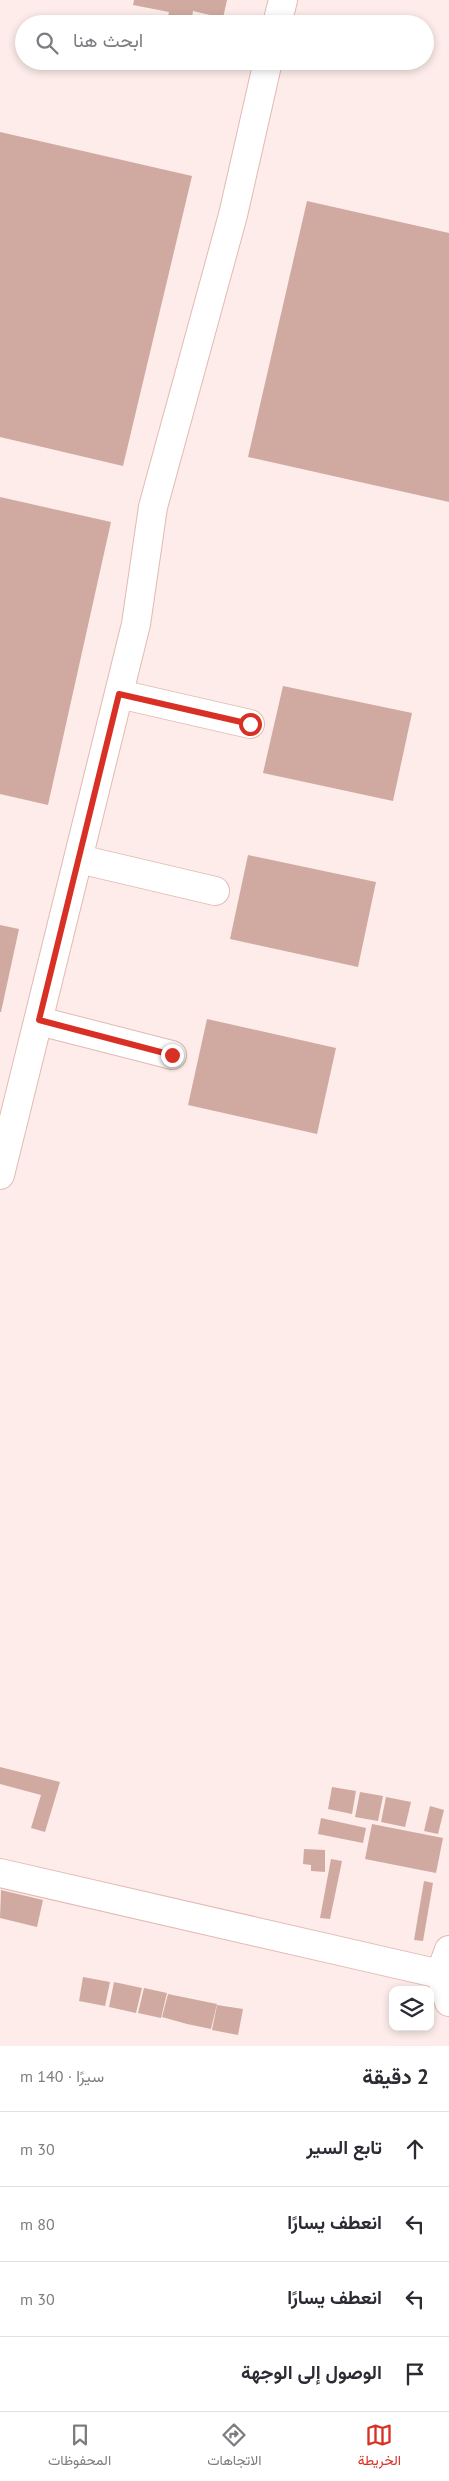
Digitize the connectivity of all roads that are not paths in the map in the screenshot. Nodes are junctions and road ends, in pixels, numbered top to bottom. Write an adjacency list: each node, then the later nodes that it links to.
1 (282, 0): 2 (lane)
2 (279, 15)
3 (266, 70): 4 (lane)
4 (119, 694): 5 (lane); 6 (lane)
5 (250, 724)
6 (78, 859): 7 (lane); 8 (lane)
7 (215, 891)
8 (39, 1020): 9 (lane); 10 (lane)
9 (172, 1055)
10 (0, 1175)
11 (0, 1873): 12 (lane)
12 (445, 1962): 13 (lane)
13 (449, 2002)

